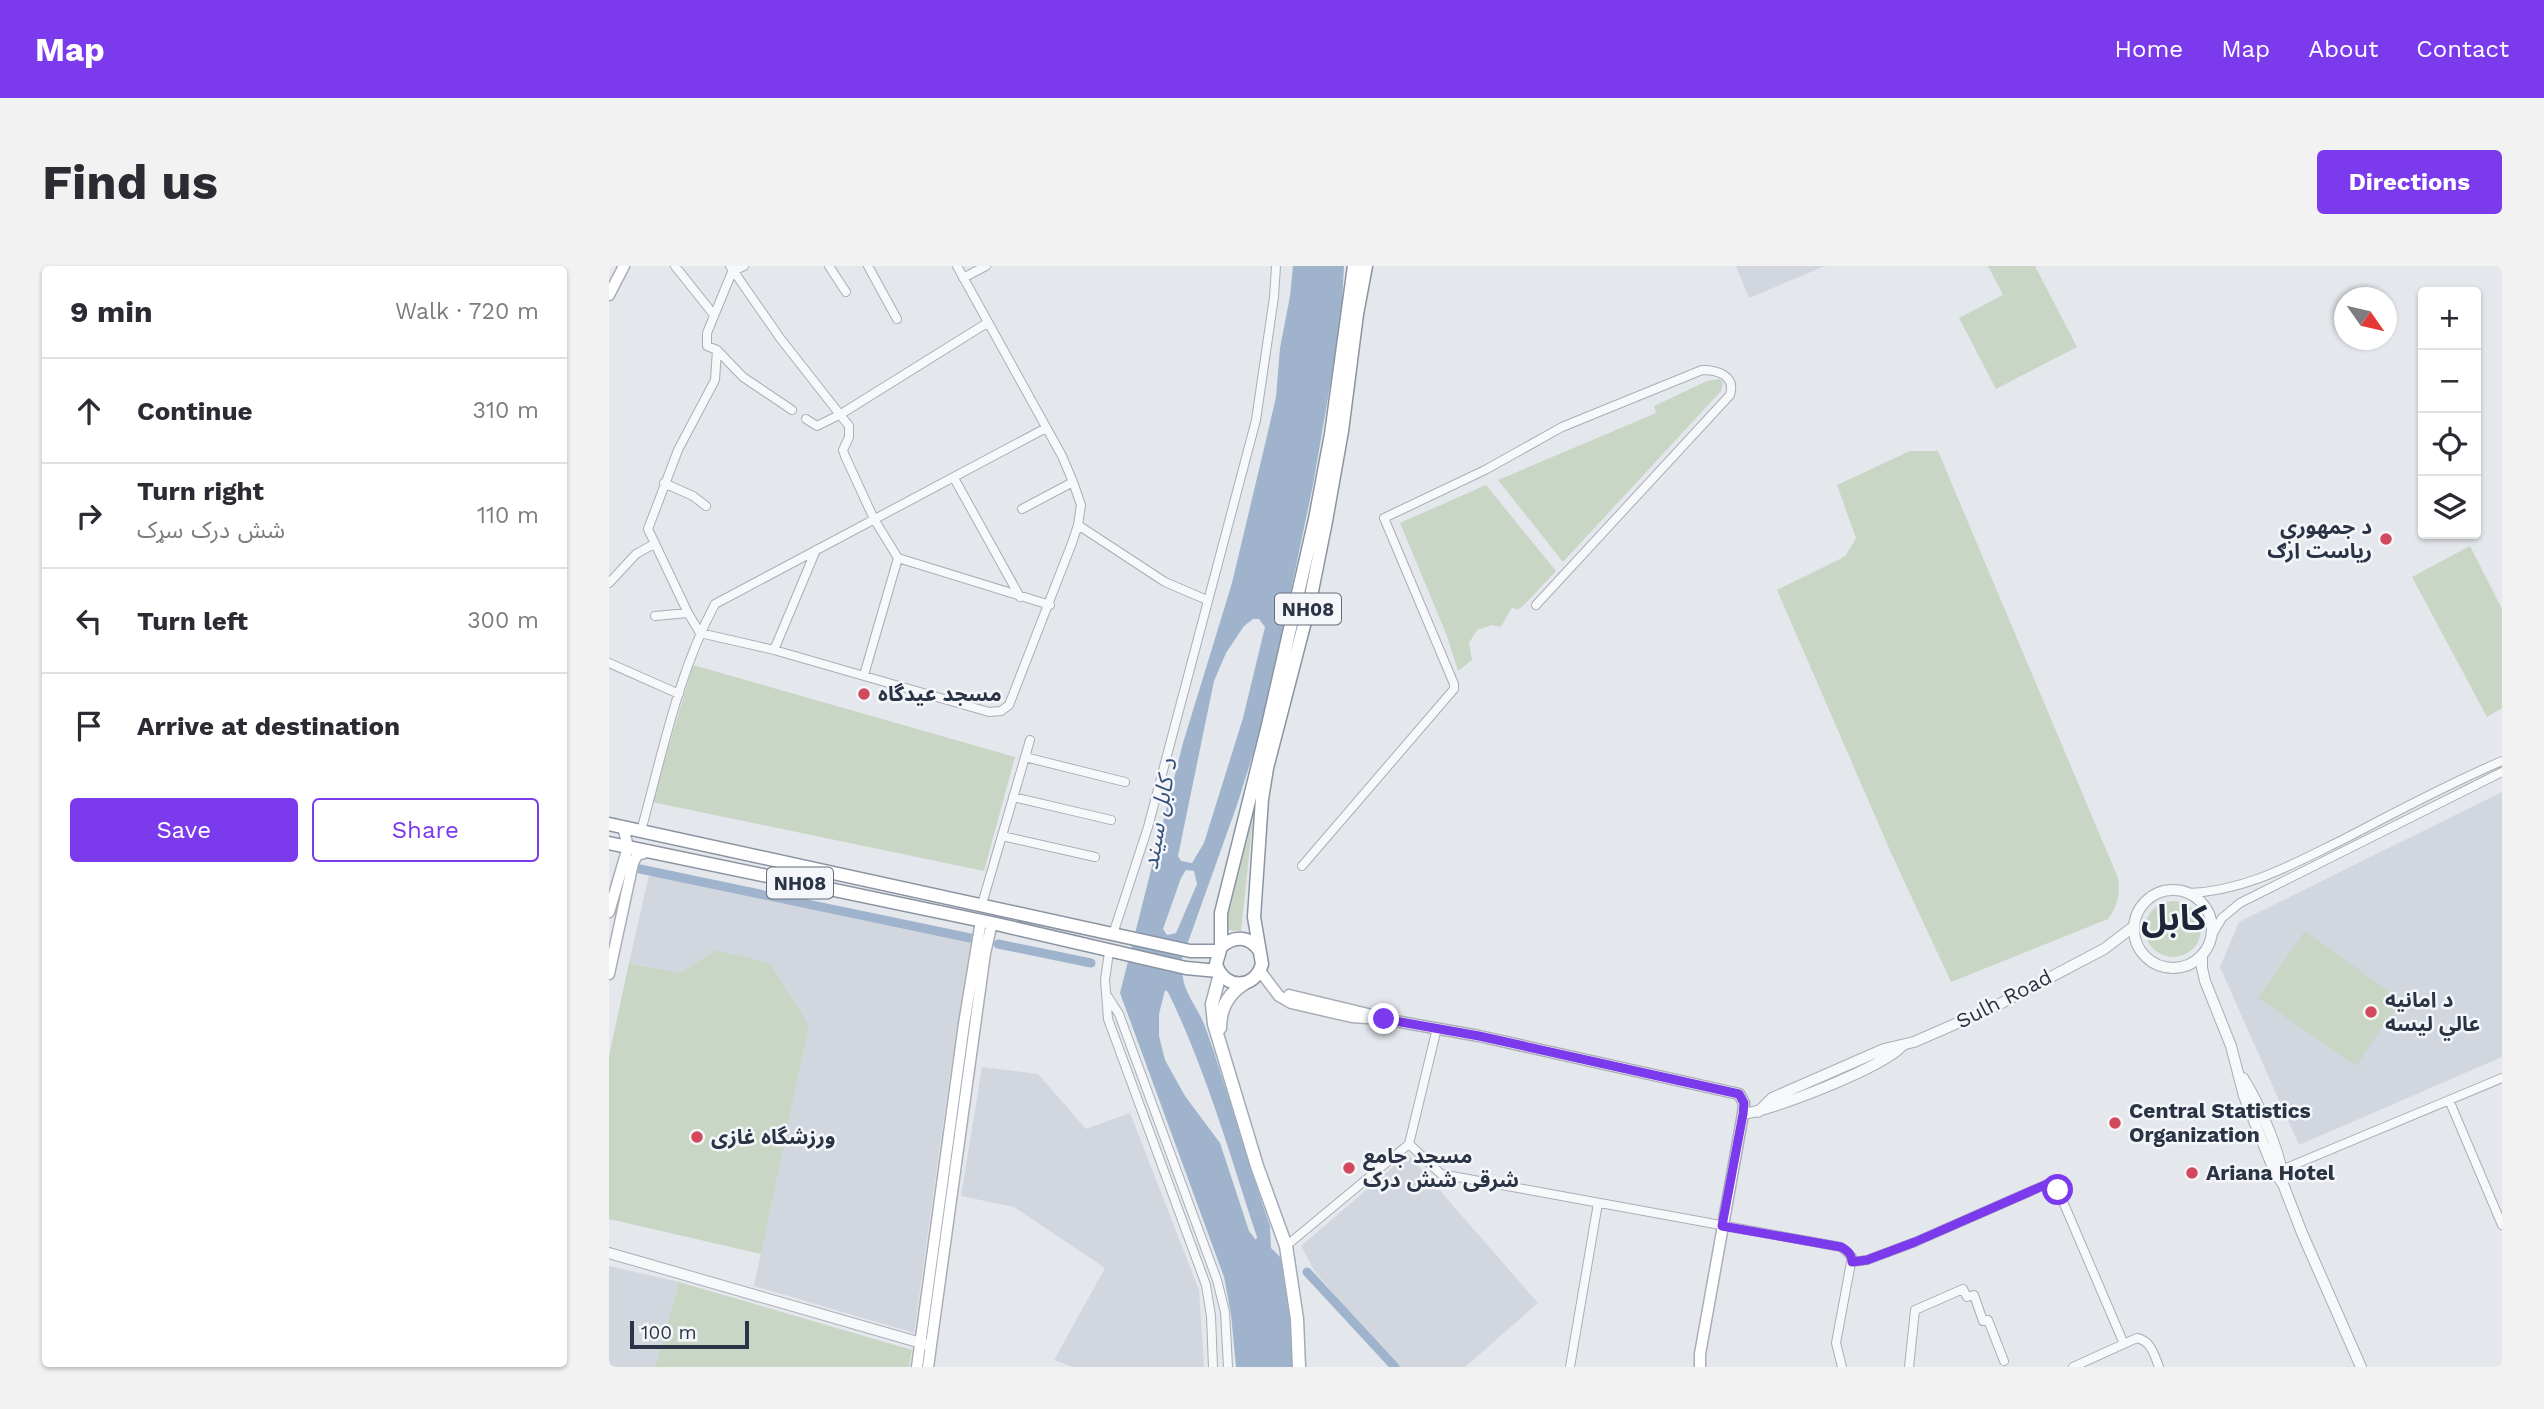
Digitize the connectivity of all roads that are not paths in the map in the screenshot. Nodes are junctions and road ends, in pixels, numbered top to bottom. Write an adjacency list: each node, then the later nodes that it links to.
1 (624, 266): 14 (main road)
2 (675, 266): 15 (street)
3 (744, 266): 11 (street)
4 (829, 266): 13 (street)
5 (868, 266): 16 (street)
6 (957, 266): 12 (street)
7 (986, 266): 12 (street)
8 (1276, 266): 35 (street)
9 (1354, 266): 70 (main road, NH08)
10 (1366, 266): 71 (main road, NH08)
11 (731, 269): 15 (street); 20 (street)
12 (963, 278): 17 (street)
13 (846, 292)
14 (609, 295)
15 (714, 315): 18 (street)
16 (897, 318)
17 (987, 323): 20 (street); 22 (street)
18 (717, 350): 19 (street); 25 (street)
19 (792, 410)
20 (841, 414): 21 (street); 28 (street)
21 (806, 419)
22 (1045, 428): 23 (street); 24 (street)
23 (954, 478): 28 (street); 34 (street)
24 (1073, 482): 27 (street); 29 (street)
25 (664, 483): 26 (street); 30 (street)
26 (706, 506)
27 (1022, 509)
28 (874, 519): 31 (street); 32 (street)
29 (1079, 525): 35 (street); 36 (street)
30 (654, 544): 33 (street); 38 (street)
31 (815, 550): 40 (street); 41 (street)
32 (898, 558): 34 (street); 43 (street)
33 (609, 583)
34 (1020, 597): 36 (street)
35 (1207, 600): 68 (street)
36 (1050, 605): 43 (street)
37 (1536, 605): 62 (street)
38 (688, 613): 39 (street); 40 (street)
39 (655, 616)
40 (700, 633): 41 (street); 44 (street)
41 (774, 650): 43 (street)
42 (609, 663): 44 (street)
43 (864, 676)
44 (679, 694): 54 (street)
45 (1030, 740): 46 (street)
46 (1025, 757): 49 (street); 50 (street)
47 (2502, 761): 63 (street)
48 (2502, 772): 69 (street)
49 (1125, 782)
50 (1013, 797): 51 (street); 55 (street)
51 (1111, 820)
52 (609, 824): 53 (main road, NH08)
53 (624, 827): 54 (main road, NH08); 58 (main road)
54 (641, 831): 57 (main road, NH08)
55 (1002, 836): 60 (street); 64 (street)
56 (609, 843): 58 (main road, NH08)
57 (711, 845): 61 (main road); 64 (main road, NH08)
58 (628, 847): 59 (main road, NH08); 65 (main road)
59 (652, 851): 61 (main road, NH08); 76 (main road)
60 (1095, 857)
61 (716, 865): 66 (main road, NH08)
62 (1301, 866)
63 (2189, 893): 67 (street); 69 (street)
64 (982, 904): 68 (main road, NH08)
65 (609, 912)
66 (986, 922): 72 (main road, NH08); 95 (main road)
67 (2133, 927): 73 (street); 83 (street, Sulh Road)
68 (1113, 934): 70 (main road, NH08)
69 (2212, 935): 73 (street)
70 (1220, 949): 71 (main road, NH08); 75 (main road, NH08)
71 (1259, 950): 74 (main road, NH08)
72 (1109, 952): 75 (main road, NH08); 78 (street)
73 (2202, 956): 85 (street)
74 (1261, 967): 77 (main road); 79 (main road)
75 (1219, 973): 77 (main road, NH08); 80 (main road)
76 (609, 974)
77 (1244, 984): 80 (main road)
78 (1106, 995): 90 (street); 92 (street)
79 (1437, 1028): 83 (main road); 84 (street)
80 (1221, 1043): 89 (main road)
81 (2502, 1078): 82 (street)
82 (2449, 1100): 85 (street); 87 (street)
83 (1743, 1114): 88 (main road)
84 (1409, 1144): 86 (street); 89 (street)
85 (2279, 1171): 108 (street)
86 (1598, 1203): 88 (street); 102 (street)
87 (2502, 1225)
88 (1722, 1226): 93 (street); 103 (main road)
89 (1286, 1246): 101 (main road)
90 (1207, 1250): 92 (street); 100 (street)
91 (609, 1253): 95 (street)
92 (1195, 1254): 99 (street)
93 (1852, 1262): 94 (street); 104 (street)
94 (2124, 1344): 106 (street); 107 (street)
95 (925, 1345): 97 (main road); 98 (main road)
96 (2004, 1361): 105 (street)
97 (917, 1367)
98 (928, 1367)
99 (1213, 1367)
100 (1228, 1367)
101 (1299, 1367)
102 (1570, 1367)
103 (1700, 1367)
104 (1842, 1367)
105 (1909, 1367)
106 (2073, 1367)
107 (2159, 1367)
108 (2361, 1367)

